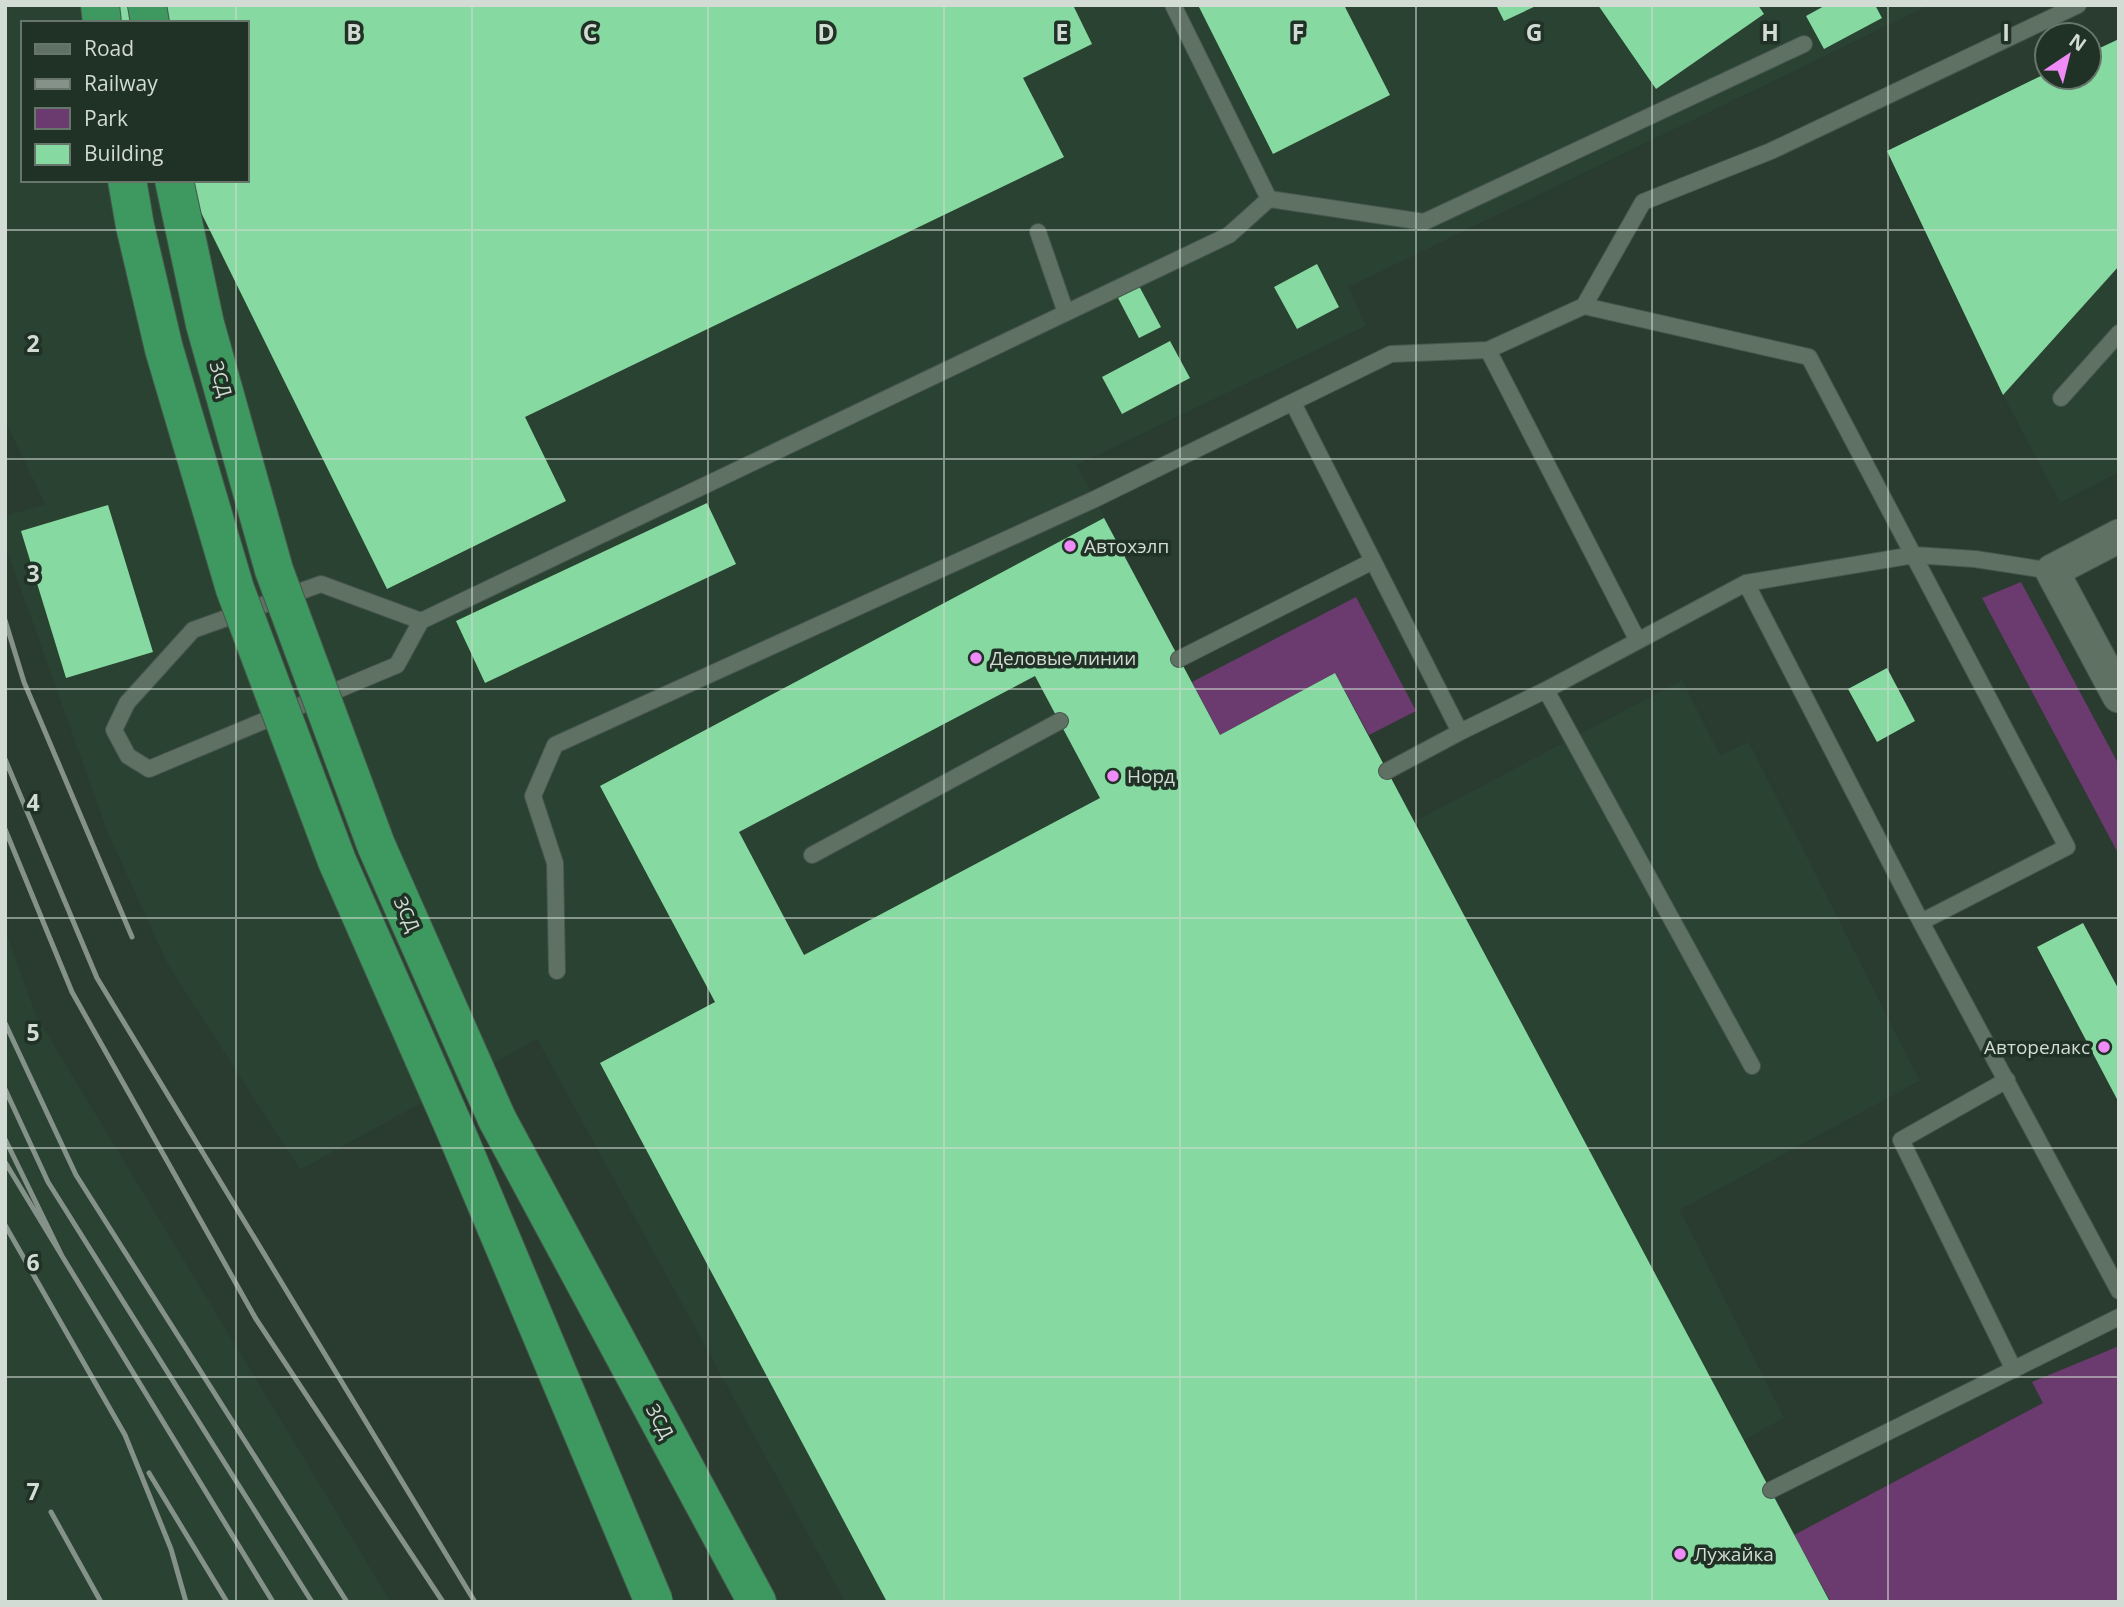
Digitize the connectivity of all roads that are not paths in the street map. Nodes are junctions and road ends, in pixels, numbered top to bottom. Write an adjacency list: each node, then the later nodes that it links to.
1 (1173, 5): 6 (lane)
2 (2078, 5): 8 (lane)
3 (1804, 44): 6 (lane)
4 (127, 182): 36 (highway, bridge)
5 (174, 182): 37 (highway, ЗСД, bridge)
6 (1269, 198): 9 (lane)
7 (1038, 232): 9 (lane)
8 (1584, 306): 11 (lane); 15 (lane)
9 (1066, 313): 19 (lane)
10 (2119, 333): 12 (lane)
11 (1488, 350): 13 (lane); 20 (lane)
12 (2061, 398)
13 (1293, 403): 16 (lane); 29 (lane)
14 (2119, 536): 17 (street)
15 (1914, 555): 17 (lane); 18 (lane); 28 (lane)
16 (1373, 561): 21 (lane); 25 (lane)
17 (2052, 571): 23 (street)
18 (1746, 583): 20 (lane); 28 (lane)
19 (421, 621): 19 (lane)
20 (1638, 641): 22 (lane)
21 (1179, 659)
22 (1546, 690): 25 (lane); 30 (lane)
23 (2119, 696)
24 (1060, 722): 27 (lane)
25 (1460, 732): 26 (lane)
26 (1387, 771)
27 (812, 855)
28 (1922, 922): 31 (lane)
29 (557, 971)
30 (1752, 1066)
31 (2007, 1080): 32 (lane); 34 (lane)
32 (2119, 1291)
33 (2119, 1317): 34 (lane)
34 (2014, 1370): 35 (lane)
35 (1771, 1490)
36 (654, 1602)
37 (757, 1602)

